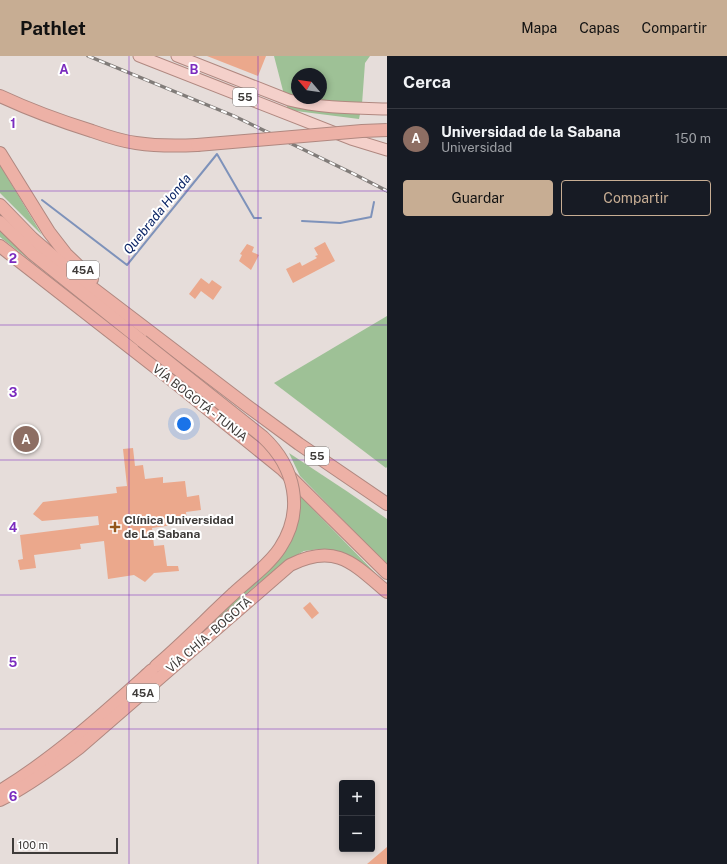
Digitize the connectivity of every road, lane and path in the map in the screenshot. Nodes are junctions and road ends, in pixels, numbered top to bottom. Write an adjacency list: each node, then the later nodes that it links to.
1 (139, 56): 6 (main road, 55)
2 (177, 56): 4 (main road, 55)
3 (0, 96): 5 (highway, bridge)
4 (387, 109)
5 (387, 130)
6 (387, 150)
7 (0, 153): 11 (highway, 45A)
8 (0, 205): 11 (highway, 55)
9 (0, 222): 15 (highway, bridge)
10 (0, 246): 13 (highway, VÍA BOGOTÁ - TUNJA)
11 (131, 316): 12 (highway, 55)
12 (387, 504)
13 (387, 573)
14 (387, 592): 16 (highway, VÍA CHÍA - BOGOTÁ / 45A)
15 (0, 791)
16 (0, 800)

